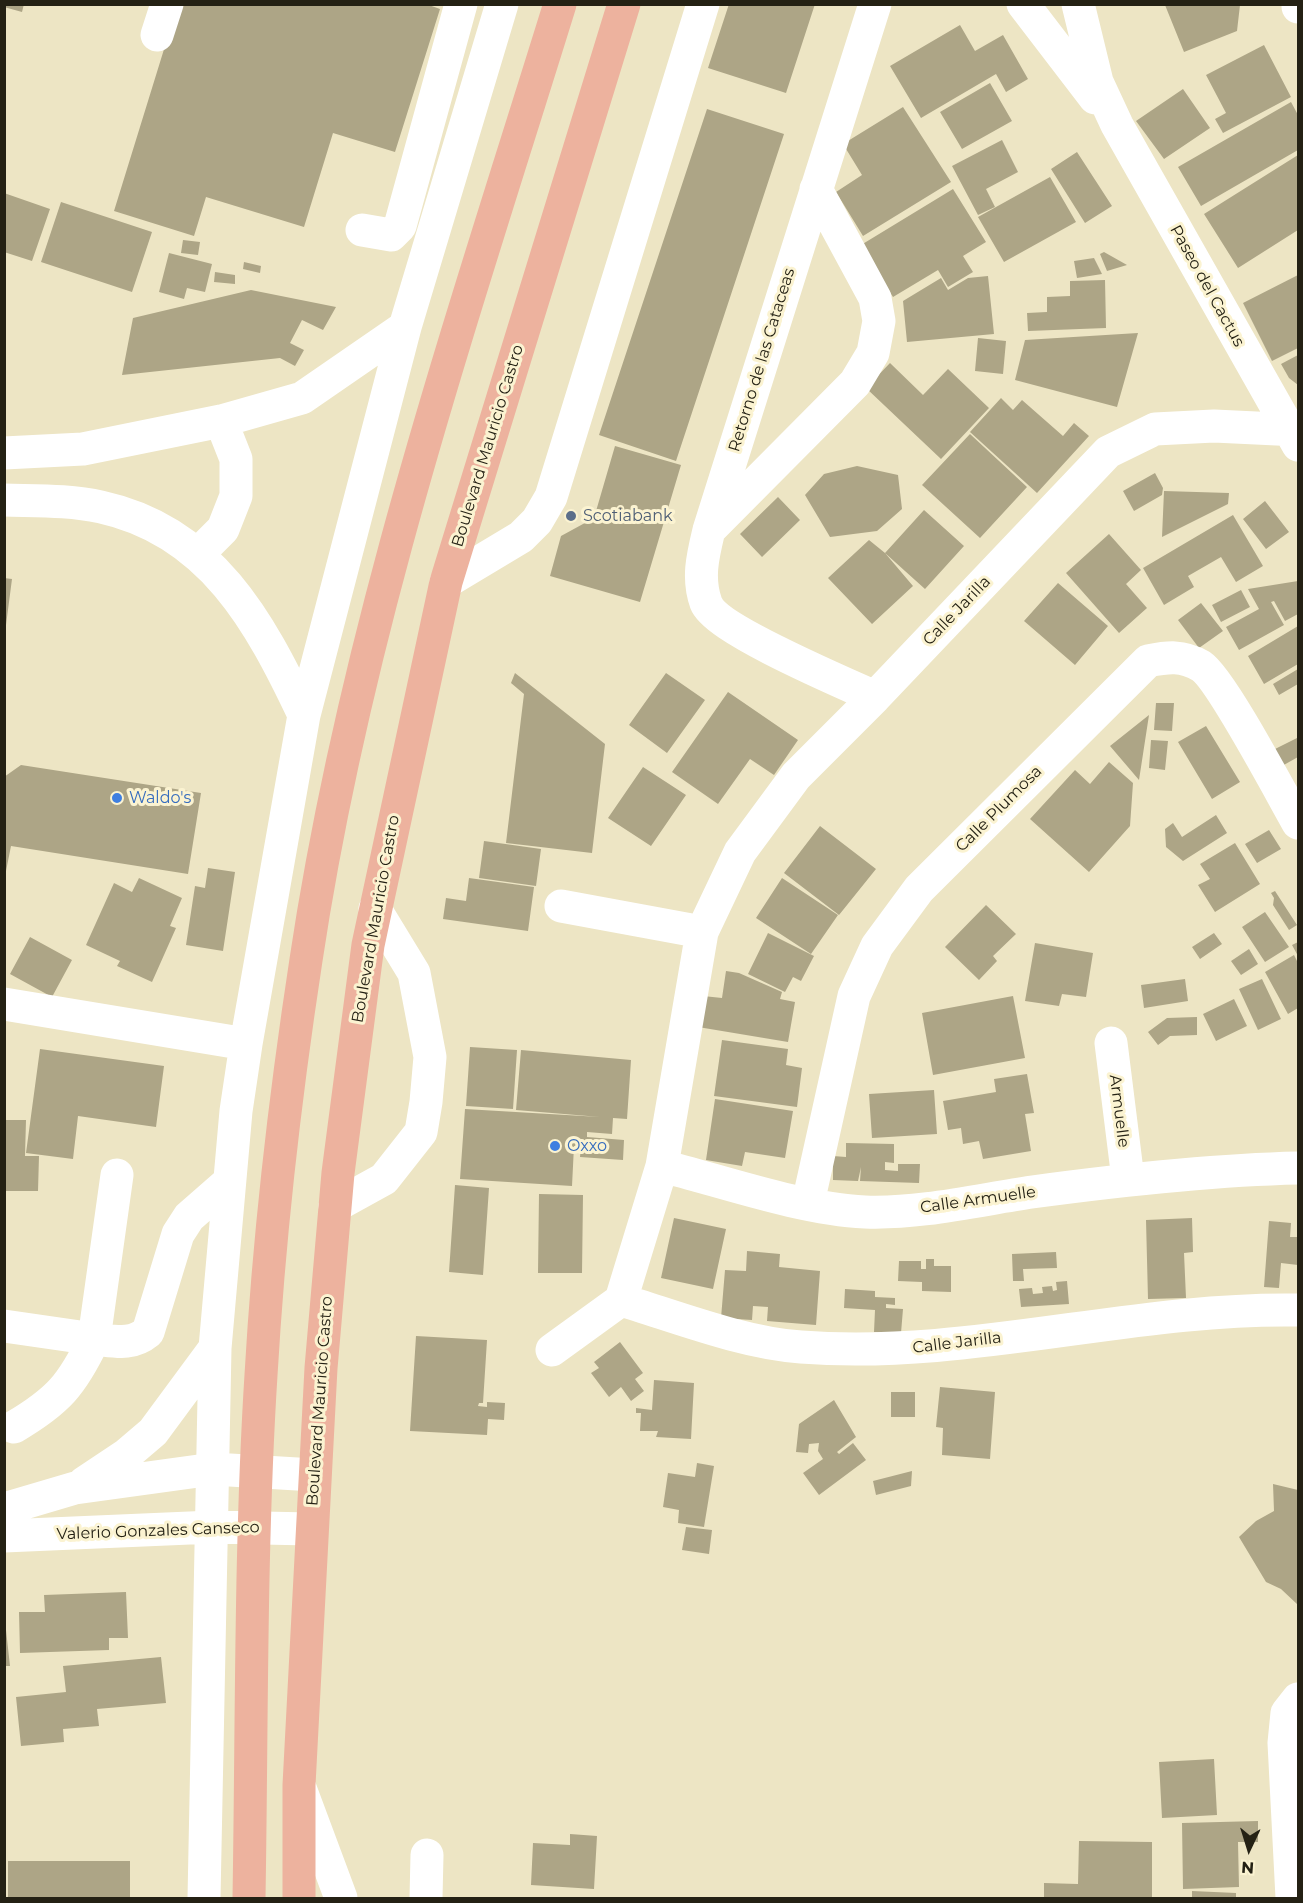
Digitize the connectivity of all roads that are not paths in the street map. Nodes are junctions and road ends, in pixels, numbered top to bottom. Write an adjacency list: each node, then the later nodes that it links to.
1 (167, 4): 10 (street)
2 (461, 4): 13 (street)
3 (502, 4): 14 (street)
4 (560, 4): 46 (main road)
5 (624, 4): 21 (main road, Boulevard Mauricio Castro)
6 (703, 4): 21 (street)
7 (874, 4): 12 (street, Retorno de las Cataceas)
8 (1023, 4): 11 (street, Paseo del Cactus)
9 (1078, 4): 11 (street, Paseo del Cactus)
10 (157, 35)
11 (1117, 125): 16 (street, Paseo del Cactus)
12 (816, 189): 19 (street, Retorno de las Cataceas); 19 (street)
13 (362, 230)
14 (405, 327): 15 (street); 23 (street)
15 (221, 421): 17 (street); 20 (street)
16 (1295, 435): 22 (street, Calle Jarilla)
17 (4, 453)
18 (4, 500): 20 (street)
19 (709, 530): 22 (street, Retorno de las Cataceas)
20 (198, 554): 23 (street)
21 (446, 582): 26 (main road, Boulevard Mauricio Castro)
22 (875, 697): 27 (street, Calle Jarilla)
23 (304, 715): 30 (street)
24 (1299, 823): 36 (street, Calle Plumosa)
25 (561, 906): 27 (street)
26 (375, 909): 37 (main road, Boulevard Mauricio Castro); 37 (street)
27 (702, 932): 31 (street, Calle Jarilla)
28 (4, 1004): 30 (street)
29 (1111, 1043): 34 (street, Armuelle)
30 (246, 1044): 35 (street)
31 (662, 1166): 36 (street, Calle Armuelle); 38 (street, Calle Jarilla)
32 (1299, 1168): 34 (street, Calle Armuelle)
33 (117, 1175): 41 (street)
34 (1128, 1179): 36 (street, Calle Armuelle)
35 (230, 1182): 41 (street); 42 (street)
36 (808, 1203)
37 (335, 1206): 47 (main road, Boulevard Mauricio Castro)
38 (621, 1300): 39 (street, Calle Jarilla); 43 (street)
39 (1299, 1310)
40 (4, 1326): 41 (street)
41 (94, 1339): 44 (street)
42 (216, 1348): 45 (street); 48 (street)
43 (552, 1350)
44 (14, 1426)
45 (213, 1469): 46 (street); 48 (street); 50 (street)
46 (257, 1470): 47 (street); 51 (main road)
47 (314, 1475): 52 (main road, Boulevard Mauricio Castro)
48 (75, 1488): 49 (street)
49 (4, 1509)
50 (213, 1527): 51 (street, Valerio Gonzales Canseco); 53 (street, Valerio Gonzales Canseco); 57 (street)
51 (256, 1527): 52 (street, Valerio Gonzales Canseco); 58 (main road)
52 (311, 1529): 55 (main road, Boulevard Mauricio Castro)
53 (4, 1536)
54 (1299, 1699): 62 (street)
55 (299, 1785): 59 (main road, Boulevard Mauricio Castro); 60 (street)
56 (427, 1855): 61 (street)
57 (204, 1899)
58 (249, 1899)
59 (299, 1899)
60 (341, 1899)
61 (426, 1899)
62 (1292, 1899)

